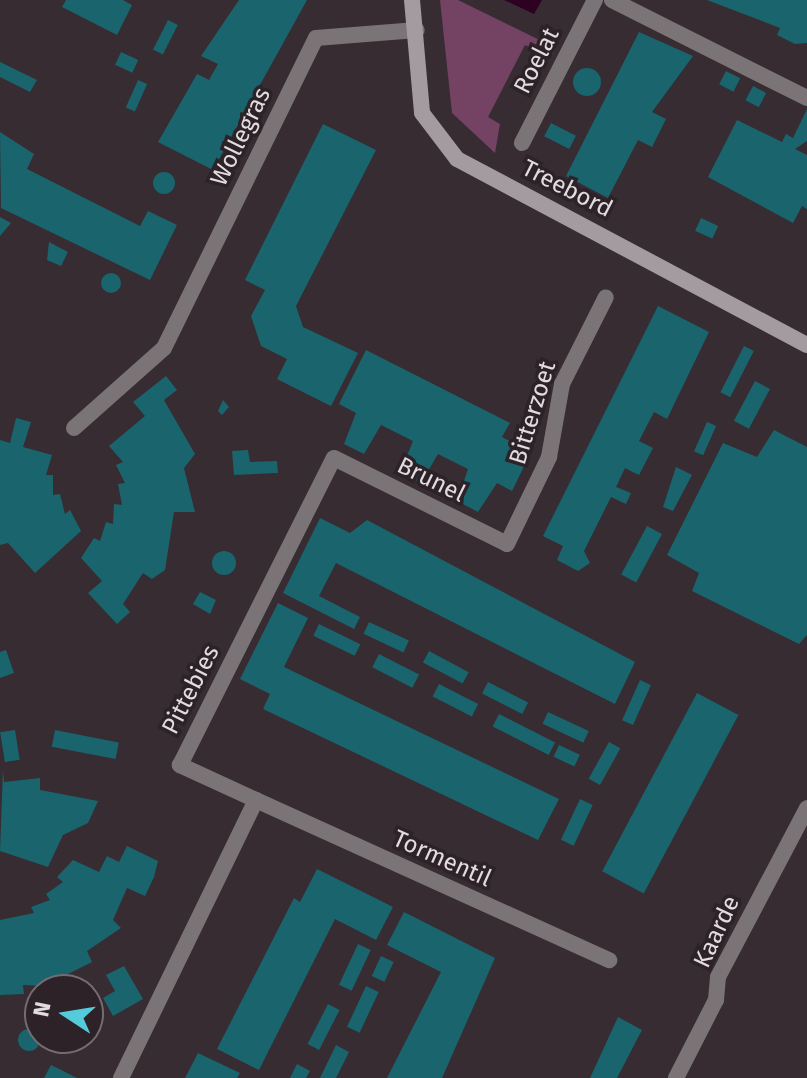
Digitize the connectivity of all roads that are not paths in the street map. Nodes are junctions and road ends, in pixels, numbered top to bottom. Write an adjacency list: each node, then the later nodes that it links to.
1 (412, 0): 4 (street, Treebord)
2 (595, 0): 6 (street, Roelat)
3 (612, 0): 5 (street)
4 (417, 30): 8 (street, Treebord); 9 (street, Wollegras)
5 (807, 98)
6 (522, 143)
7 (606, 297): 11 (street, Bitterzoet)
8 (807, 345)
9 (74, 428)
10 (334, 458): 11 (street, Brunel); 12 (street, Pittebies)
11 (507, 544)
12 (256, 800): 14 (street, Tormentil); 15 (street)
13 (807, 808): 16 (street, Kaarde)
14 (609, 960)
15 (121, 1078)
16 (676, 1078)

